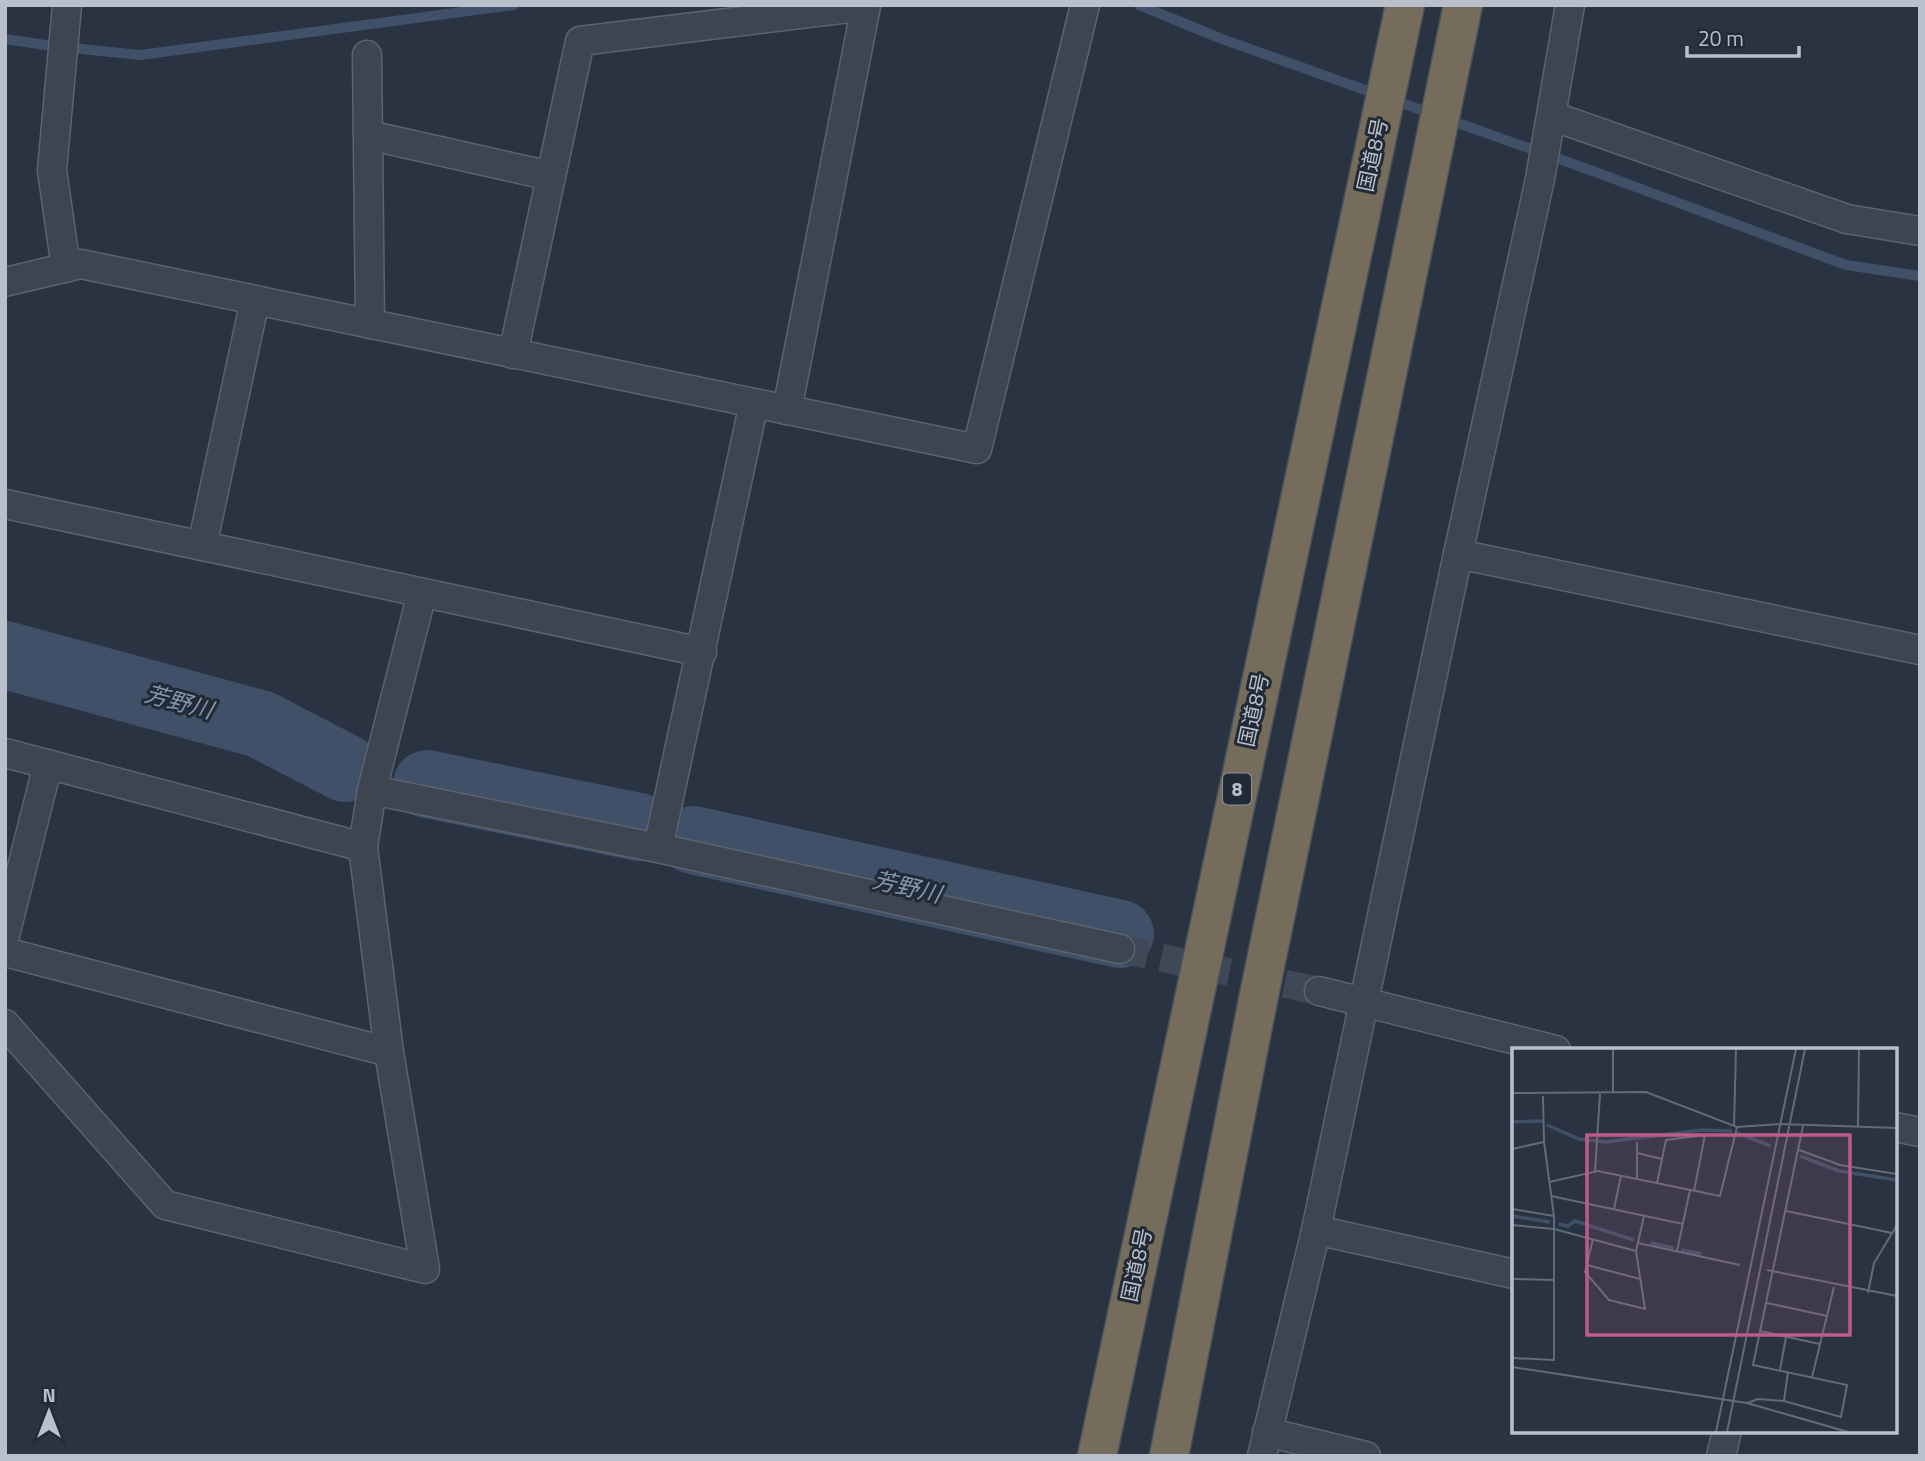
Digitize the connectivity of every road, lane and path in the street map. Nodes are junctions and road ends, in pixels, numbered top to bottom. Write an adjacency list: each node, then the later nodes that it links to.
1 (67, 5): 11 (street)
2 (1085, 5): 17 (street)
3 (1405, 5): 43 (highway, 国道8号 / 8)
4 (1463, 5): 44 (highway)
5 (1570, 5): 7 (street)
6 (367, 55): 8 (street)
7 (1551, 120): 10 (street); 20 (street)
8 (368, 135): 9 (street); 14 (street)
9 (551, 176): 15 (street); 17 (street)
10 (1920, 231)
11 (65, 268): 12 (street); 13 (street)
12 (5, 282)
13 (255, 300): 14 (street); 19 (street)
14 (370, 324): 15 (street)
15 (513, 354): 16 (street)
16 (754, 403): 17 (street); 23 (street)
17 (787, 410)
18 (5, 504): 19 (street)
19 (202, 546): 21 (street)
20 (1458, 554): 22 (street); 33 (street)
21 (422, 593): 23 (street); 26 (street)
22 (1920, 650)
23 (702, 652): 28 (street)
24 (5, 752): 25 (street)
25 (48, 764): 27 (street); 29 (street)
26 (372, 790): 27 (street); 28 (street)
27 (363, 846): 36 (street)
28 (658, 848): 30 (street)
29 (5, 935)
30 (1120, 949)
31 (5, 952): 36 (street)
32 (1319, 991): 33 (street)
33 (1363, 1004): 35 (street); 39 (street)
34 (5, 1024): 36 (street)
35 (1548, 1048)
36 (389, 1052)
37 (1897, 1127): 38 (street)
38 (1920, 1132)
39 (1315, 1230): 40 (street); 42 (street)
40 (1512, 1274)
41 (1727, 1433): 46 (street)
42 (1264, 1444): 45 (street)
43 (1097, 1456)
44 (1169, 1456)
45 (1366, 1456)
46 (1721, 1456)

